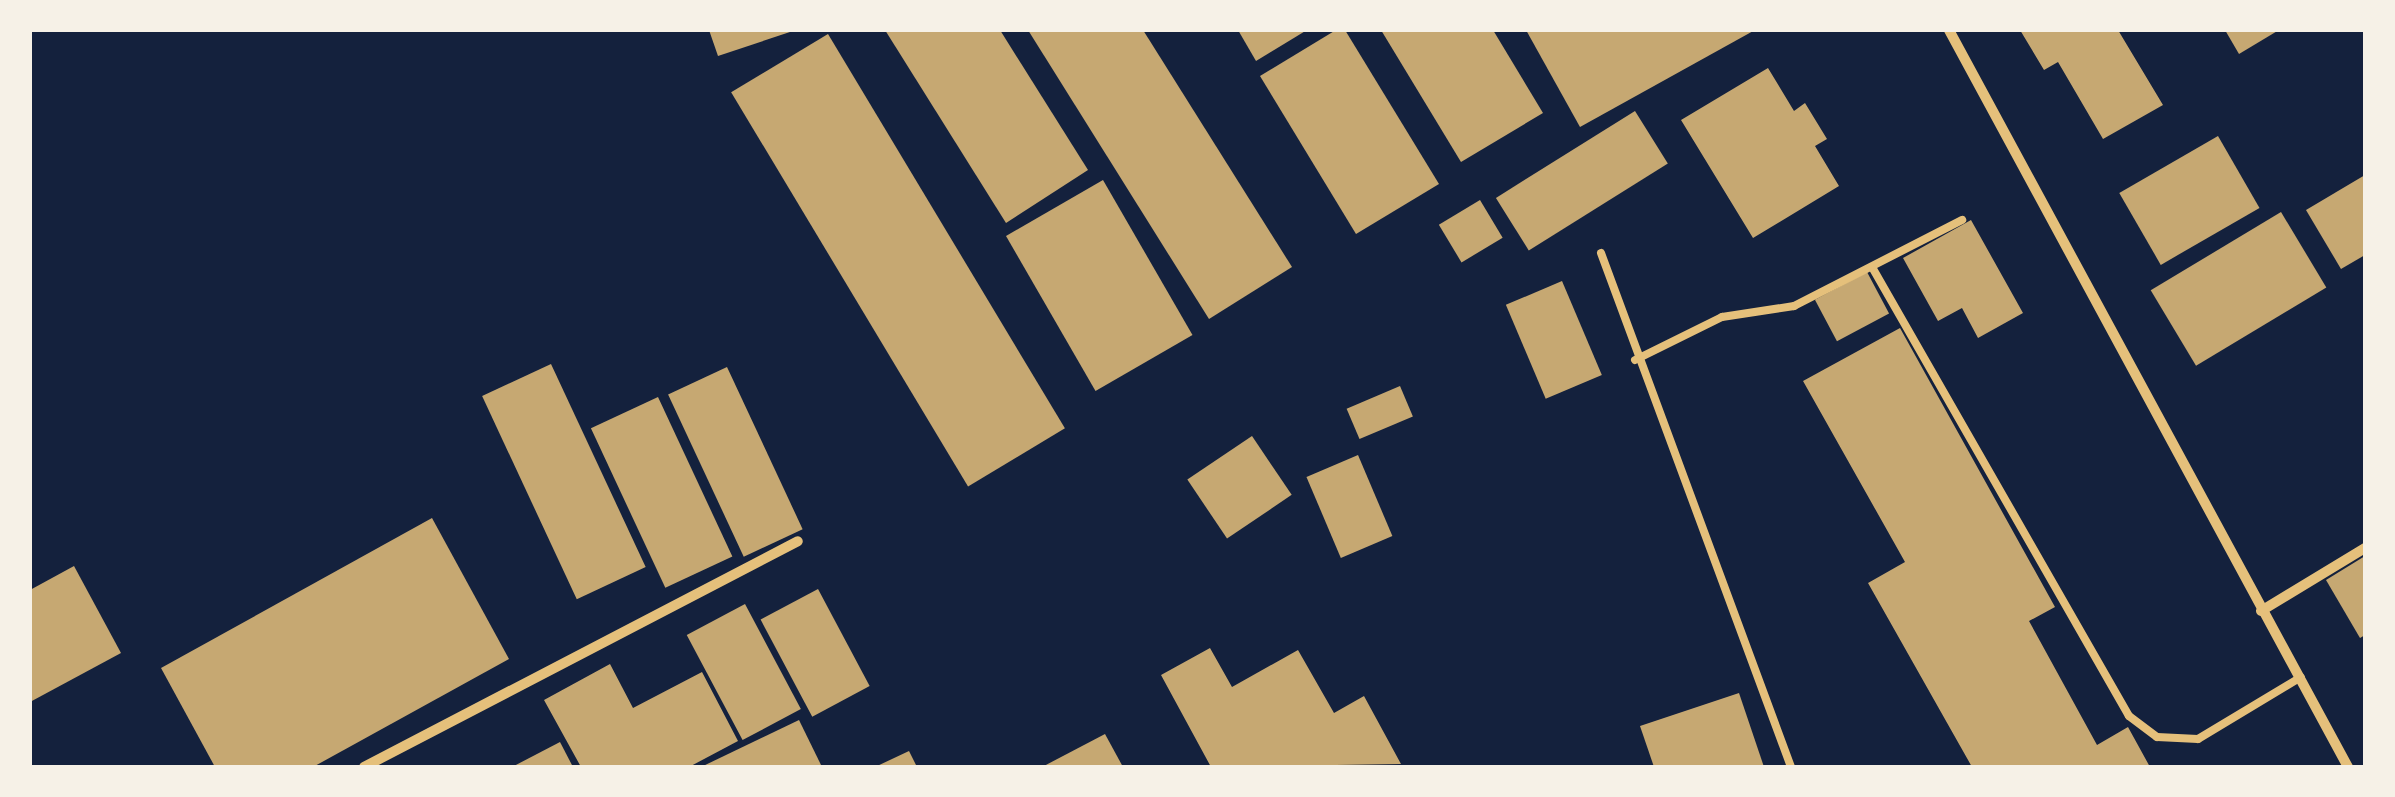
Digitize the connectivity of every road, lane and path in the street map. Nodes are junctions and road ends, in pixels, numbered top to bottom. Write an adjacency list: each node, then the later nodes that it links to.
1 (1949, 30): 8 (street)
2 (1962, 220): 4 (lane)
3 (1601, 253): 5 (lane)
4 (1872, 267): 5 (lane); 9 (lane)
5 (1635, 360): 11 (lane)
6 (798, 541): 10 (street)
7 (2365, 548): 8 (street)
8 (2261, 611): 9 (street)
9 (2300, 677): 12 (street)
10 (364, 767)
11 (1790, 767)
12 (2348, 767)

